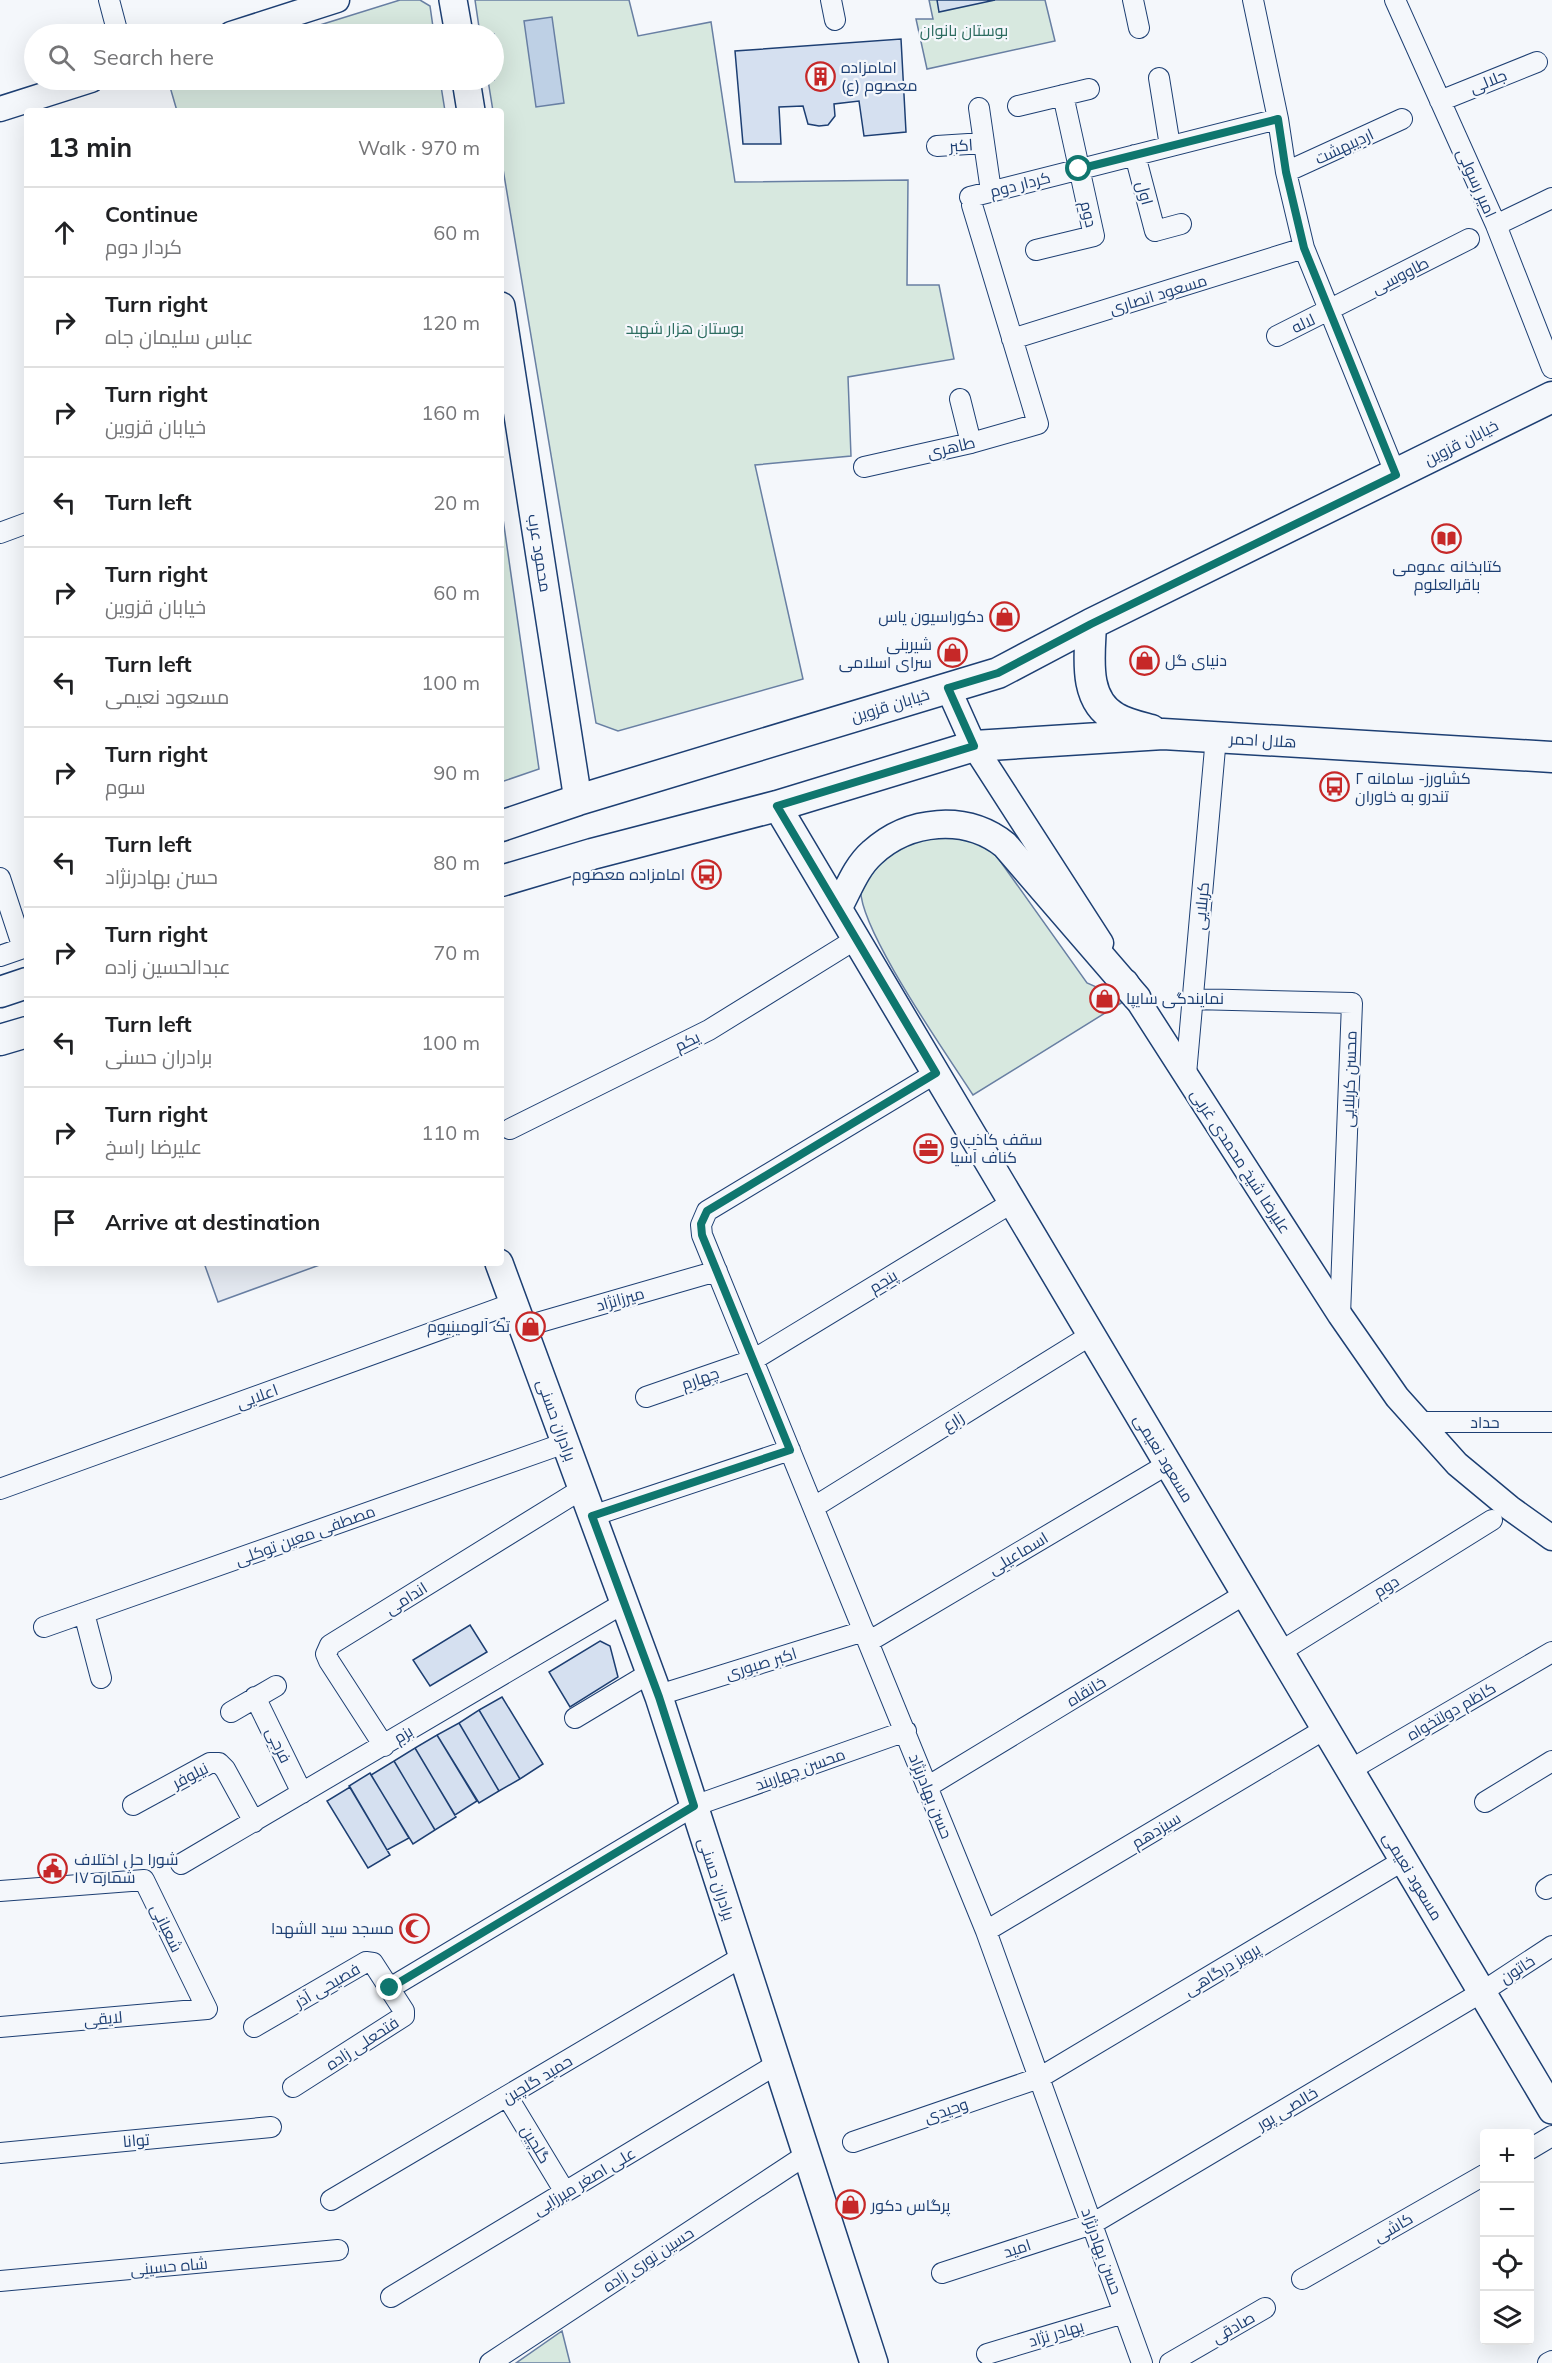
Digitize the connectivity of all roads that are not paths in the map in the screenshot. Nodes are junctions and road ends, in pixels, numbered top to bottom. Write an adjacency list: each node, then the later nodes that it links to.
1 (109, 0): 8 (street)
2 (337, 0): 9 (street)
3 (831, 0): 7 (street)
4 (1133, 0): 10 (street)
5 (1253, 0): 22 (street)
6 (1395, 0): 17 (street, امیر رسولی)
7 (835, 20)
8 (115, 24)
9 (262, 24)
10 (1139, 28)
11 (1537, 62): 17 (street, جلالی)
12 (1159, 78): 26 (street)
13 (1089, 89): 16 (street)
14 (60, 90): 21 (street)
15 (468, 90): 19 (main road)
16 (1063, 95): 18 (street); 28 (street)
17 (1440, 101): 33 (street, امیر رسولی)
18 (1018, 106)
19 (471, 108)
20 (979, 108): 24 (street, اکبر)
21 (0, 109)
22 (1278, 119): 26 (street, کردار دوم); 29 (street)
23 (1402, 119): 29 (street, اردیبهشت)
24 (984, 143): 25 (street, اکبر); 30 (street, اکبر)
25 (937, 146)
26 (1170, 146): 27 (street, کردار دوم)
27 (1135, 155): 28 (street, کردار دوم); 32 (street, اول)
28 (1079, 169): 30 (street, کردار دوم); 36 (street, دوم)
29 (1286, 172): 35 (street)
30 (991, 191): 40 (street, کردار دوم)
31 (1552, 198): 33 (street)
32 (1181, 224)
33 (1496, 225): 41 (street, امیر رسولی)
34 (1469, 239): 37 (street, طاووسی)
35 (1304, 248): 37 (street); 40 (street, مسعود انصاری)
36 (1036, 250)
37 (1330, 311): 39 (street, لاله); 47 (street)
38 (504, 325): 56 (main road, محمود عرب)
39 (1277, 336)
40 (1012, 339): 44 (street, کردار دوم)
41 (1552, 368)
42 (1552, 397): 47 (main road, خیابان قزوین)
43 (960, 399): 45 (street)
44 (1038, 424): 45 (street, طاهری)
45 (971, 443): 46 (street, طاهری)
46 (864, 467)
47 (1396, 475): 50 (main road, خیابان قزوین)
48 (24, 524): 49 (street)
49 (0, 533)
50 (1091, 624): 51 (main road, خیابان قزوین); 52 (main road)
51 (948, 688): 54 (street, علیرضا شیخ محمدی غربی); 56 (main road, خیابان قزوین)
52 (1163, 734): 53 (main road, هلال احمر); 54 (main road, هلال احمر)
53 (1216, 737): 55 (main road, هلال احمر); 67 (street, کربلایی)
54 (974, 746): 57 (main road); 66 (street, علیرضا شیخ محمدی غربی)
55 (1552, 757)
56 (578, 800): 58 (main road, خیابان قزوین)
57 (777, 806): 60 (main road); 61 (main road, مسعود نعیمی)
58 (504, 825)
59 (0, 878): 63 (street)
60 (504, 880)
61 (838, 908): 62 (main road, مسعود نعیمی); 66 (main road)
62 (856, 939): 70 (main road, مسعود نعیمی); 72 (street, یکم)
63 (0, 956)
64 (24, 984): 65 (main road)
65 (0, 992)
66 (1137, 998): 71 (street, علیرضا شیخ محمدی غربی)
67 (1192, 999): 71 (street, کربلایی); 77 (street, محسن کربلایی)
68 (24, 1033): 69 (main road)
69 (0, 1040)
70 (936, 1073): 73 (main road, مسعود نعیمی); 75 (street, حسن بهادرنژاد)
71 (1186, 1074): 77 (street, علیرضا شیخ محمدی غربی)
72 (510, 1129)
73 (1013, 1202): 78 (main road, مسعود نعیمی); 79 (street, پنجم)
74 (501, 1266): 76 (main road, برادران حسنی)
75 (717, 1271): 76 (street, ميرزانژاد); 79 (street, حسن بهادرنژاد)
76 (519, 1315): 83 (main road, برادران حسنی); 86 (street, اعلایی)
77 (1340, 1315): 81 (street, علیرضا شیخ محمدی غربی)
78 (1092, 1335): 85 (main road, مسعود نعیمی); 88 (street, زارع)
79 (753, 1360): 80 (street, چهارم); 84 (street, حسن بهادرنژاد)
80 (646, 1397)
81 (1418, 1422): 82 (street, حداد); 91 (street, علیرضا شیخ محمدی غربی)
82 (1552, 1422)
83 (566, 1443): 87 (main road, برادران حسنی); 94 (street, مصطفی معین توکلی)
84 (790, 1450): 88 (street, حسن بهادرنژاد); 89 (street)
85 (1168, 1464): 92 (main road, مسعود نعیمی); 96 (street, اسماعیلی)
86 (0, 1489)
87 (582, 1489): 89 (main road, برادران حسنی); 107 (street, اندامی)
88 (813, 1507): 96 (street, حسن بهادرنژاد)
89 (592, 1516): 93 (main road, برادران حسنی)
90 (1491, 1520): 97 (street, دوم)
91 (1552, 1538)
92 (1245, 1594): 97 (main road, مسعود نعیمی); 110 (street, خانقاه)
93 (624, 1603): 100 (main road, برادران حسنی); 107 (street, بزم)
94 (84, 1614): 95 (street, مصطفی معین توکلی); 99 (street)
95 (44, 1627)
96 (866, 1637): 100 (street, اکبر صبوری); 106 (street, حسن بهادرنژاد)
97 (1280, 1652): 105 (main road, مسعود نعیمی)
98 (1552, 1652): 109 (street, کاظم دولتخواه)
99 (101, 1678)
100 (654, 1685): 104 (street); 114 (main road, برادران حسنی)
101 (276, 1686): 102 (street)
102 (255, 1697): 103 (street); 111 (street, فرجی)
103 (231, 1712)
104 (575, 1718)
105 (1325, 1729): 109 (main road, مسعود نعیمی); 119 (street, سیزدهم)
106 (906, 1731): 110 (street, حسن بهادرنژاد); 114 (street, محسن چهاربند)
107 (384, 1746): 111 (street, بزم)
108 (1552, 1761): 112 (street)
109 (1350, 1770): 116 (main road, مسعود نعیمی)
110 (927, 1787): 119 (street, حسن بهادرنژاد)
111 (302, 1793): 115 (street, بزم)
112 (1485, 1802)
113 (134, 1805): 115 (street, نیلوفر)
114 (694, 1806): 121 (main road, برادران حسنی); 122 (street, محسن چهاربند)
115 (254, 1822): 117 (street, بزم)
116 (1404, 1860): 123 (main road, مسعود نعیمی); 128 (street, پرویز درگاهی)
117 (181, 1864)
118 (0, 1891): 124 (street, شعبانی)
119 (986, 1931): 128 (street, حسن بهادرنژاد)
120 (1552, 1946): 123 (street, خاتون)
121 (742, 1957): 127 (main road, برادران حسنی); 130 (street, حمید گلچین)
122 (390, 1988): 126 (street, فصیحی آذر); 129 (street, فتحعلی زاده)
123 (1482, 1992): 131 (main road, مسعود نعیمی); 141 (street, خالصی پور)
124 (207, 2009): 125 (street, لایقی)
125 (0, 2027)
126 (254, 2027)
127 (777, 2064): 137 (main road, برادران حسنی); 139 (street, علی اصغر میرزایی)
128 (1039, 2078): 134 (street, وحیدی); 141 (street, حسن بهادرنژاد)
129 (293, 2087)
130 (507, 2096): 139 (street, گلچین); 140 (street, حمید گلچین)
131 (1552, 2110)
132 (271, 2127): 136 (street, توانا)
133 (1552, 2136): 135 (street)
134 (853, 2142)
135 (1534, 2147)
136 (0, 2153)
137 (806, 2155): 150 (street, حسین نوری زاده); 151 (main road, برادران حسنی)
138 (1480, 2178): 144 (street, کاشی)
139 (566, 2192): 146 (street, علی اصغر میرزایی)
140 (331, 2200)
141 (1092, 2224): 143 (street, امید); 148 (street, حسن بهادرنژاد)
142 (338, 2250): 145 (street, شاه حسینی)
143 (942, 2273)
144 (1302, 2279)
145 (0, 2281)
146 (391, 2297)
147 (1265, 2308): 153 (street, صادقی)
148 (1124, 2313): 149 (street, بهادر نژاد); 152 (street, حسن بهادرنژاد)
149 (987, 2354)
150 (490, 2363)
151 (874, 2363)
152 (1142, 2363)
153 (1170, 2363)

